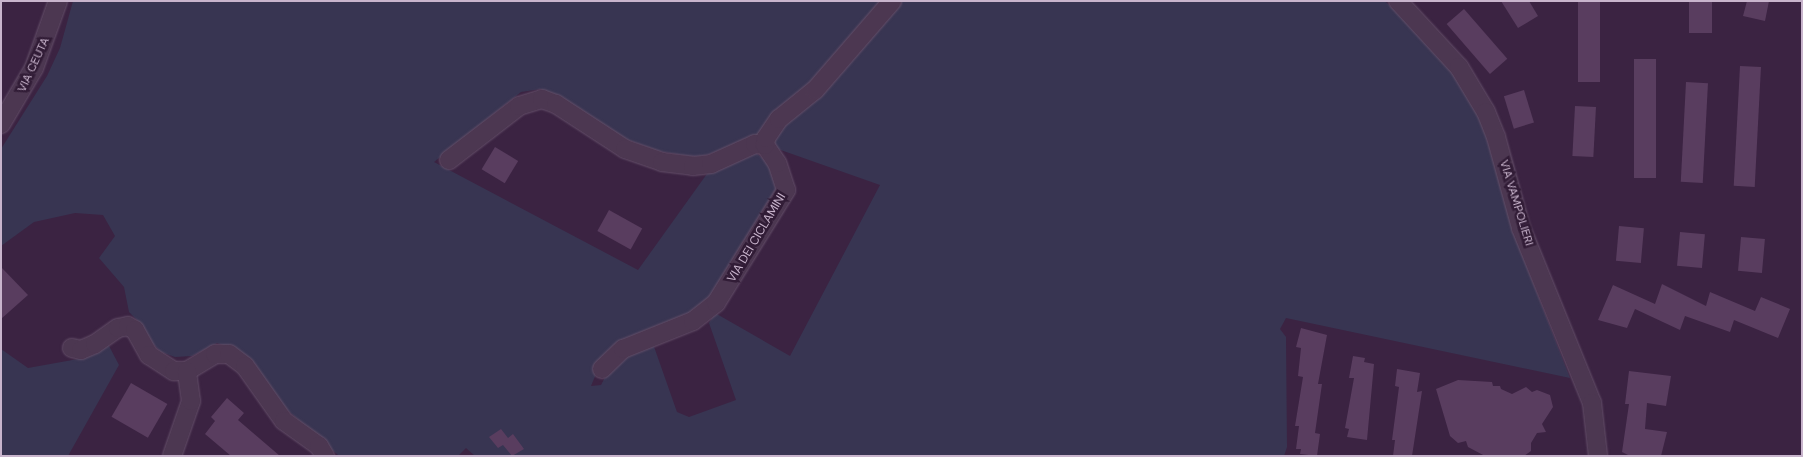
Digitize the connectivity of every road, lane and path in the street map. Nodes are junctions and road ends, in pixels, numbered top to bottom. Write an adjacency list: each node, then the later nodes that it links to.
1 (58, 1): 4 (street, VIA CEUTA)
2 (892, 1): 5 (street)
3 (1398, 1): 12 (street, VIA VAMPOLIERI)
4 (1, 124)
5 (765, 145): 6 (street); 8 (street, VIA DEI CICLAMINI)
6 (449, 160)
7 (72, 348): 9 (street)
8 (602, 369)
9 (187, 371): 10 (street); 11 (street)
10 (172, 456)
11 (325, 456)
12 (1598, 456)

